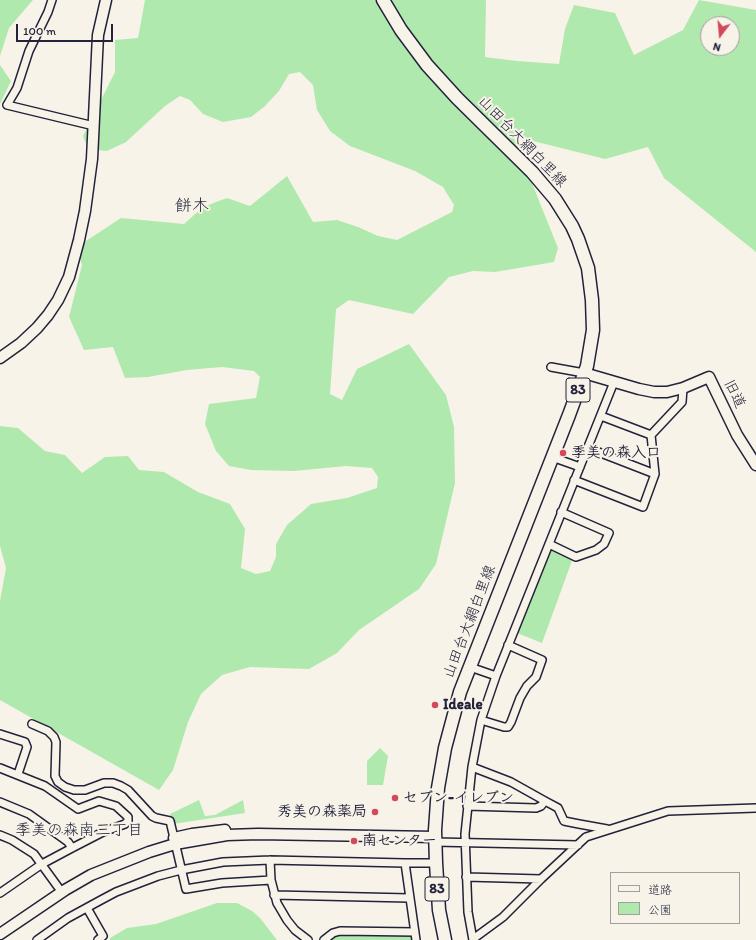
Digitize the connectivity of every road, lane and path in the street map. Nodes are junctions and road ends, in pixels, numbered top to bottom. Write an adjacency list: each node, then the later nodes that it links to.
1 (52, 0): 4 (street)
2 (106, 0): 4 (street)
3 (383, 0): 7 (main road, 山田台大網白里線 / 83)
4 (94, 126): 5 (street)
5 (0, 358)
6 (551, 367): 7 (street)
7 (584, 374): 8 (street, 83); 13 (main road, 山田台大網白里線 / 83)
8 (614, 382): 9 (street, 83); 10 (street)
9 (683, 388): 11 (street); 14 (street, 旧道 / 83)
10 (601, 416): 11 (street); 12 (street)
11 (651, 435): 16 (street)
12 (588, 448): 15 (street); 16 (street)
13 (552, 457): 15 (street); 21 (main road, 山田台大網白里線 / 83)
14 (756, 465)
15 (580, 467): 17 (street)
16 (655, 474): 17 (street)
17 (574, 480): 18 (street)
18 (561, 512): 19 (street); 19 (street)
19 (549, 544): 20 (street)
20 (508, 646): 22 (street); 23 (street)
21 (470, 667): 22 (street); 37 (main road, 山田台大網白里線 / 83)
22 (496, 676): 23 (street)
23 (481, 720): 26 (street)
24 (32, 724): 38 (street)
25 (0, 734): 28 (street)
26 (472, 767): 29 (street); 31 (street)
27 (0, 768): 28 (street)
28 (18, 774): 41 (street)
29 (545, 801): 31 (street); 33 (street)
30 (0, 802): 41 (street)
31 (467, 806): 39 (street)
32 (756, 808): 34 (street)
33 (592, 827): 34 (street); 35 (street)
34 (610, 829): 35 (street)
35 (592, 835): 40 (street)
36 (0, 836): 45 (street)
37 (435, 836): 38 (street); 39 (street); 44 (main road, 山田台大網白里線 / 83)
38 (174, 841): 46 (street); 50 (street); 58 (street)
39 (465, 841): 40 (street); 47 (street)
40 (578, 845): 48 (street)
41 (72, 848): 45 (street)
42 (270, 860): 43 (street); 46 (street); 49 (street)
43 (405, 863): 44 (street); 53 (street)
44 (436, 863): 66 (main road, 山田台大網白里線 / 83)
45 (42, 864): 50 (street); 51 (street)
46 (181, 870): 49 (street); 54 (street)
47 (466, 877): 48 (street); 59 (street)
48 (541, 879): 59 (street)
49 (271, 880): 52 (street)
50 (58, 887): 55 (street)
51 (0, 893)
52 (274, 895): 53 (street); 63 (street)
53 (409, 898): 56 (street)
54 (87, 908): 57 (street); 62 (street)
55 (0, 926)
56 (414, 932): 64 (street); 65 (street)
57 (47, 933): 60 (street); 61 (street)
58 (0, 934)
59 (473, 939)
60 (37, 940)
61 (52, 940)
62 (98, 940)
63 (308, 940)
64 (324, 940)
65 (416, 940)
66 (445, 940)

